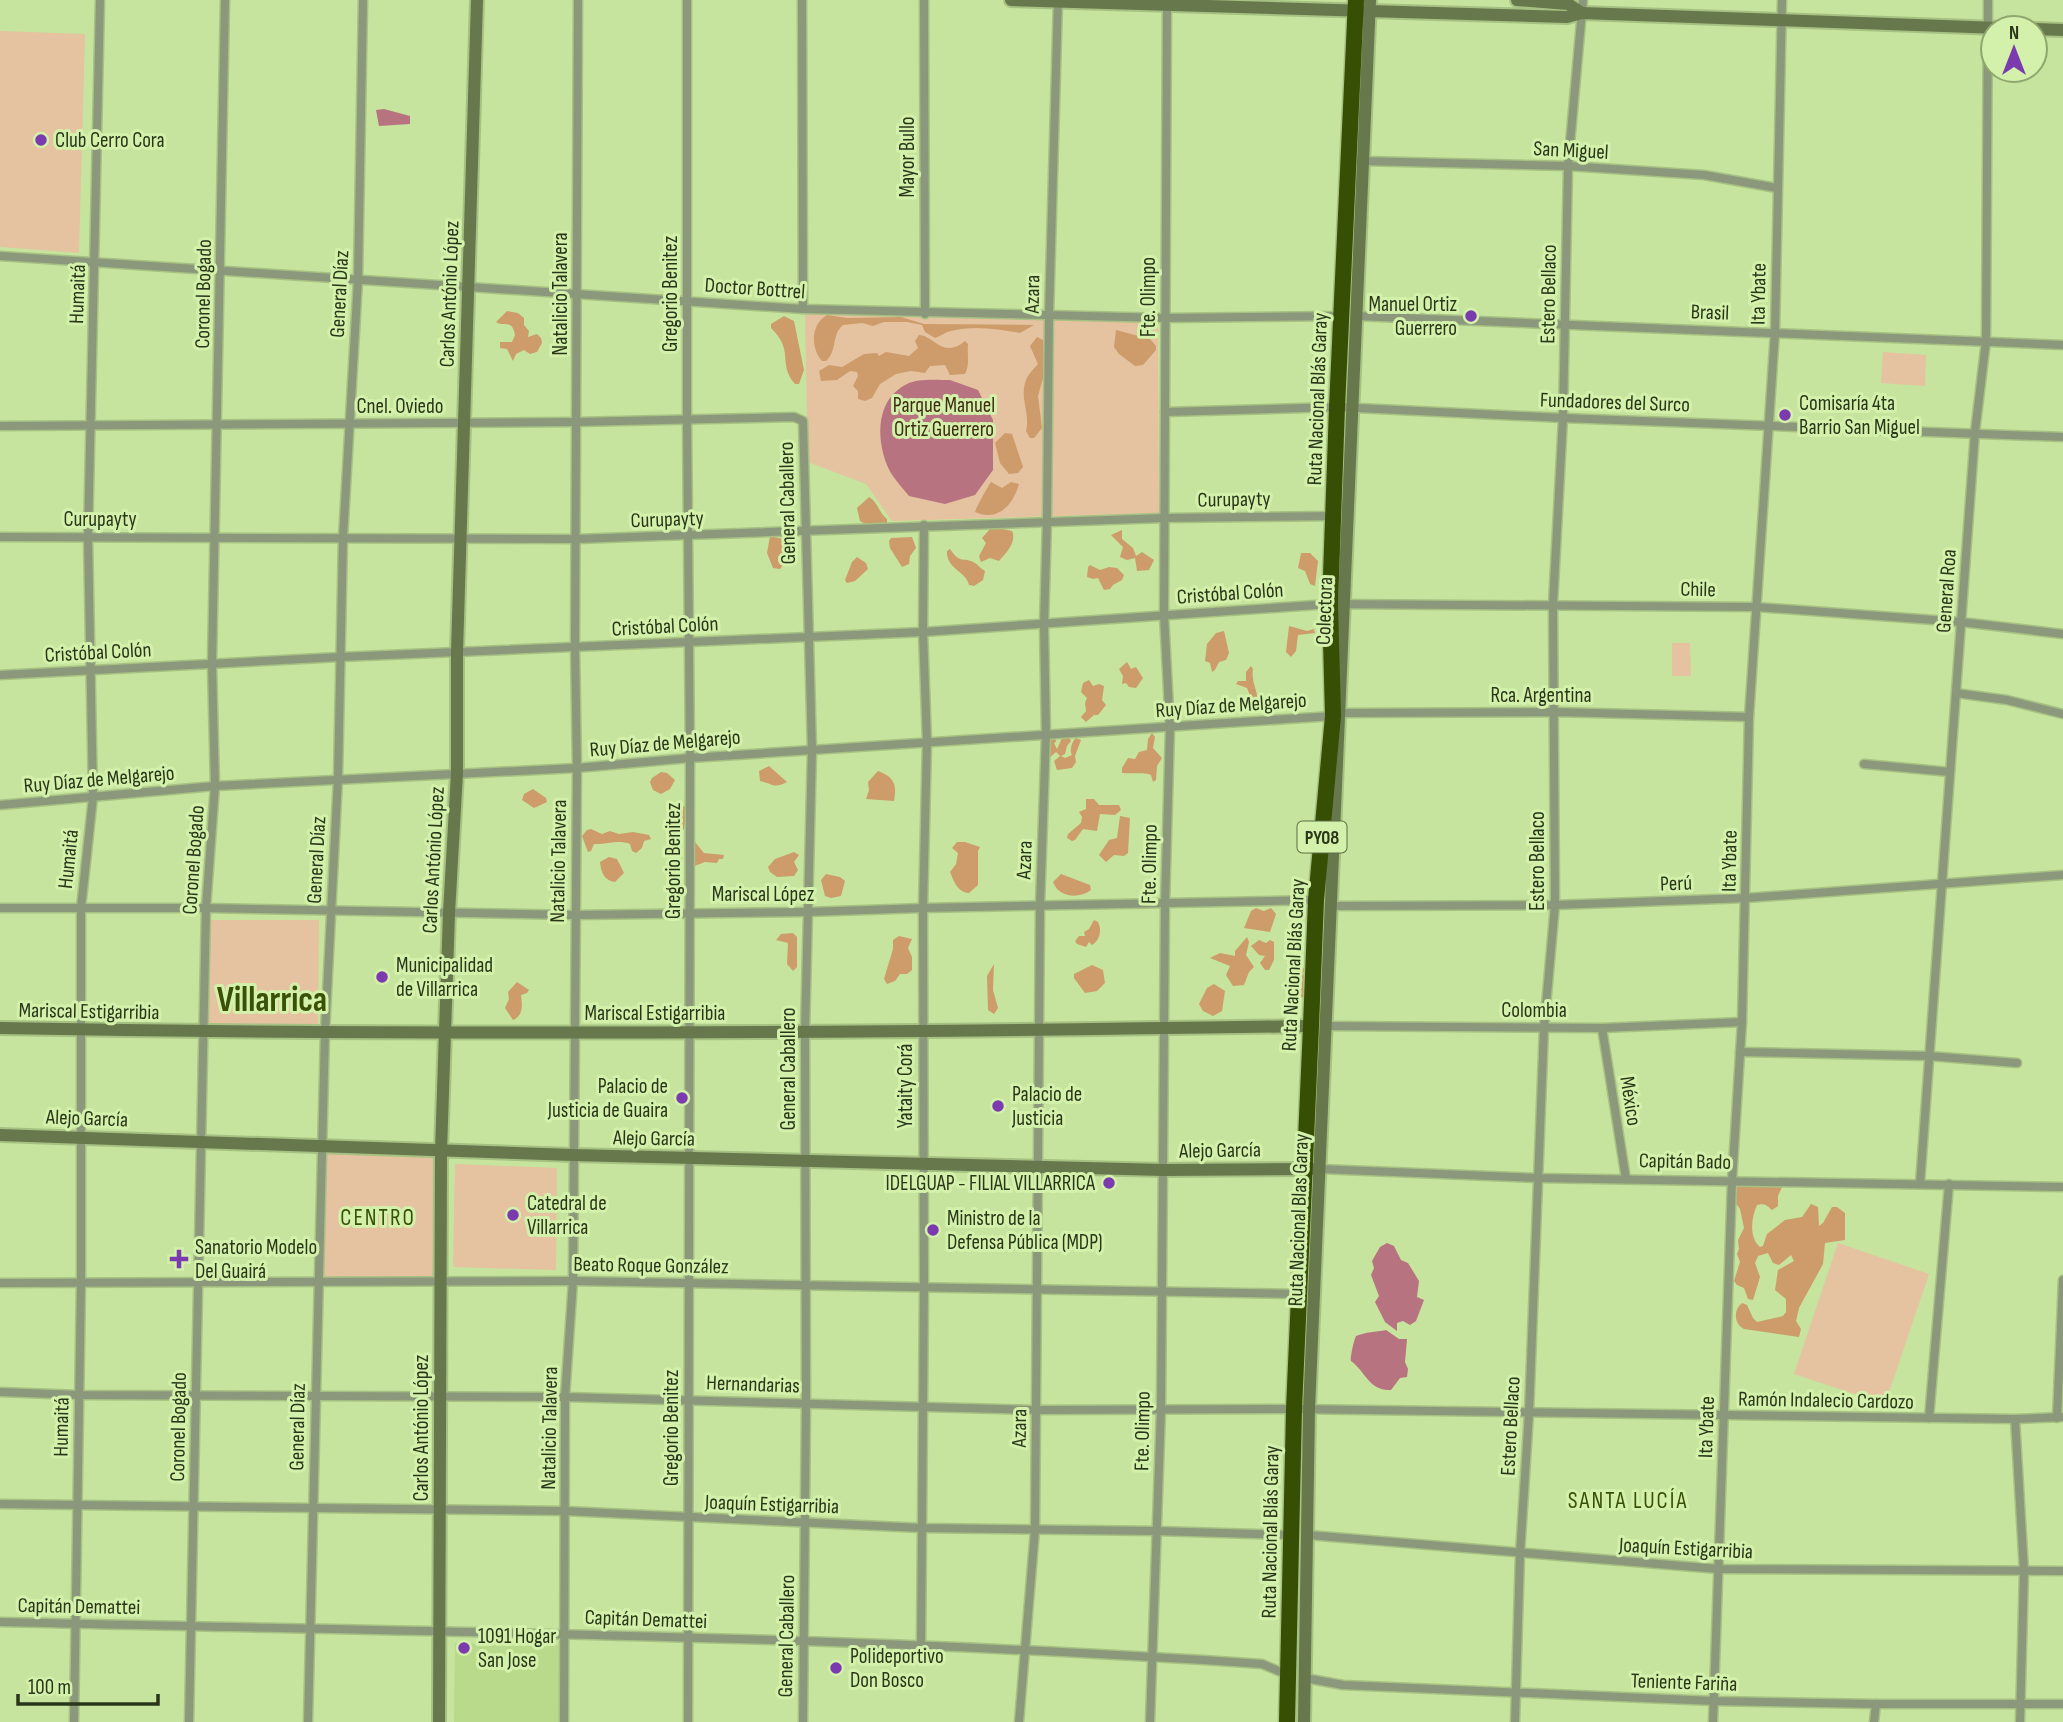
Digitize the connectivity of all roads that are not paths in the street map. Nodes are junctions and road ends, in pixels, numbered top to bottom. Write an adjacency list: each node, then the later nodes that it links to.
1 (100, 0): 23 (street, Humaitá)
2 (225, 0): 24 (street, Coronel Bogado)
3 (363, 0): 25 (street, General Díaz)
4 (477, 0): 26 (main road, Carlos António López)
5 (578, 0): 27 (street, Natalicio Talavera)
6 (687, 0): 28 (street, Gregorio Benitez)
7 (802, 0): 29 (street)
8 (924, 0): 30 (street, Mayor Bullo)
9 (1011, 0): 12 (main road)
10 (1517, 0): 15 (main road)
11 (1782, 0): 16 (street, Ita Ybate)
12 (1058, 1): 13 (main road); 31 (street, Azara)
13 (1167, 3): 14 (main road); 33 (street, Fte. Olimpo)
14 (1363, 5): 15 (main road); 19 (main road); 32 (highway, Ruta Nacional Blás Garay / PY08)
15 (1583, 6): 16 (main road); 20 (street, Estero Bellaco)
16 (1781, 20): 17 (main road); 21 (street, Ita Ybate)
17 (1979, 27)
18 (1992, 84): 36 (street, General Roa)
19 (1362, 161): 20 (street, San Miguel); 32 (main road)
20 (1568, 166): 21 (street, San Miguel); 34 (street, Estero Bellaco)
21 (1777, 188): 35 (street, Ita Ybate)
22 (0, 256): 23 (street, Doctor Bottrel)
23 (95, 262): 24 (street, Doctor Bottrel); 46 (street, Humaitá)
24 (221, 271): 25 (street, Doctor Bottrel); 47 (street, Coronel Bogado)
25 (358, 280): 26 (street, Doctor Bottrel); 44 (street, General Díaz)
26 (468, 287): 27 (street, Doctor Bottrel); 45 (main road, Carlos António López)
27 (577, 294): 28 (street, Doctor Bottrel); 43 (street, Natalicio Talavera)
28 (687, 301): 29 (street, Doctor Bottrel); 42 (street, Gregorio Benitez)
29 (803, 309): 30 (street, Doctor Bottrel)
30 (925, 314): 31 (street, Doctor Bottrel)
31 (1049, 315): 33 (street, Doctor Bottrel); 54 (street, Azara)
32 (1349, 316): 33 (street, Doctor Bottrel); 34 (street, Brasil); 38 (highway, Ruta Nacional Blás Garay / PY08)
33 (1165, 318): 39 (street, Fte. Olimpo)
34 (1564, 325): 35 (street, Brasil); 41 (street, Estero Bellaco)
35 (1775, 331): 36 (street, Brasil); 48 (street, Ita Ybate)
36 (1986, 341): 37 (street, Brasil); 50 (street, General Roa)
37 (2063, 345)
38 (1344, 408): 39 (street, Fundadores del Surco); 41 (street, Fundadores del Surco); 52 (highway, Ruta Nacional Blás Garay / PY08); 64 (main road, Colectora)
39 (1165, 412): 53 (street, Fte. Olimpo)
40 (801, 418): 42 (street, Cnel. Oviedo); 56 (street, General Caballero)
41 (1563, 418): 48 (street, Fundadores del Surco); 65 (street, Estero Bellaco)
42 (687, 419): 43 (street, Cnel. Oviedo); 57 (street, Gregorio Benitez)
43 (576, 422): 45 (street, Cnel. Oviedo); 62 (street, Natalicio Talavera)
44 (349, 423): 45 (street, Cnel. Oviedo); 47 (street, Cnel. Oviedo); 61 (street, General Díaz)
45 (464, 423): 63 (main road, Carlos António López)
46 (91, 425): 47 (street, Cnel. Oviedo); 49 (street, Cnel. Oviedo); 59 (street, Humaitá)
47 (218, 425): 60 (street, Coronel Bogado)
48 (1769, 425): 50 (street, Fundadores del Surco); 66 (street, Ita Ybate)
49 (0, 426)
50 (1975, 432): 51 (street, Fundadores del Surco); 68 (street, General Roa)
51 (2063, 437)
52 (1334, 516): 53 (street, Curupayty); 64 (highway, Ruta Nacional Blás Garay / PY08)
53 (1164, 518): 54 (street, Curupayty); 67 (street, Fte. Olimpo)
54 (1048, 521): 55 (street, Curupayty); 69 (street, Azara)
55 (924, 525): 56 (street, Curupayty); 70 (street, Yataity Corá)
56 (805, 531): 57 (street, Curupayty); 72 (street, General Caballero)
57 (688, 536): 62 (street, Curupayty); 73 (street, Gregorio Benitez)
58 (0, 537): 59 (street, Curupayty)
59 (88, 537): 60 (street, Curupayty); 78 (street, Humaitá)
60 (215, 537): 61 (street, Curupayty); 77 (street, Coronel Bogado)
61 (343, 538): 63 (street, Curupayty); 76 (street, General Díaz)
62 (576, 539): 63 (street, Curupayty); 74 (street, Natalicio Talavera)
63 (460, 540): 75 (main road, Carlos António López)
64 (1337, 604): 65 (street, Chile); 67 (street, Cristóbal Colón); 82 (highway, Ruta Nacional Blás Garay / PY08)
65 (1553, 604): 66 (street, Chile); 81 (street, Estero Bellaco)
66 (1756, 607): 68 (street, Chile); 84 (street, Ita Ybate)
67 (1164, 615): 69 (street, Cristóbal Colón); 85 (street, Fte. Olimpo)
68 (1961, 622): 71 (street, Chile); 80 (street, General Roa)
69 (1044, 625): 70 (street, Cristóbal Colón); 86 (street, Azara)
70 (922, 632): 72 (street, Cristóbal Colón); 87 (street, Yataity Corá)
71 (2063, 634)
72 (808, 637): 73 (street, Cristóbal Colón); 88 (street, General Caballero)
73 (689, 642): 74 (street, Cristóbal Colón); 89 (street, Gregorio Benitez)
74 (576, 647): 75 (street, Cristóbal Colón); 91 (street, Natalicio Talavera)
75 (457, 652): 76 (street, Cristóbal Colón); 93 (main road, Carlos António López)
76 (340, 657): 77 (street, Cristóbal Colón); 94 (street, General Díaz)
77 (212, 664): 78 (street, Cristóbal Colón); 95 (street, Coronel Bogado)
78 (90, 670): 79 (street, Cristóbal Colón); 96 (street, Humaitá)
79 (0, 675)
80 (1956, 693): 83 (street); 92 (street, General Roa)
81 (1555, 712): 82 (street, Rca. Argentina); 84 (street, Rca. Argentina); 103 (street, Estero Bellaco)
82 (1336, 714): 85 (street, Ruy Díaz de Melgarejo); 101 (highway, Ruta Nacional Blás Garay / PY08)
83 (2063, 714)
84 (1749, 717): 100 (street, Ita Ybate)
85 (1170, 727): 86 (street, Ruy Díaz de Melgarejo); 102 (street, Fte. Olimpo)
86 (1046, 734): 87 (street, Ruy Díaz de Melgarejo); 104 (street, Azara)
87 (927, 741): 88 (street, Ruy Díaz de Melgarejo); 108 (street, Yataity Corá)
88 (812, 750): 89 (street, Ruy Díaz de Melgarejo); 111 (street, General Caballero)
89 (690, 758): 91 (street, Ruy Díaz de Melgarejo); 110 (street, Gregorio Benitez)
90 (1864, 764): 92 (street)
91 (577, 768): 93 (street, Ruy Díaz de Melgarejo); 113 (street, Natalicio Talavera)
92 (1950, 772): 99 (street, General Roa)
93 (457, 773): 94 (street, Ruy Díaz de Melgarejo); 112 (main road, Carlos António López)
94 (338, 778): 95 (street, Ruy Díaz de Melgarejo); 109 (street, General Díaz)
95 (215, 786): 96 (street, Ruy Díaz de Melgarejo); 107 (street, Coronel Bogado)
96 (93, 797): 97 (street, Ruy Díaz de Melgarejo); 106 (street, Humaitá)
97 (0, 805)
98 (2063, 875): 99 (street, Perú)
99 (1942, 885): 100 (street, Perú); 130 (street, General Roa)
100 (1746, 898): 103 (street, Perú); 114 (street, Ita Ybate)
101 (1324, 903): 102 (street, Mariscal López); 103 (street, Perú); 115 (highway, Ruta Nacional Blás Garay / PY08)
102 (1165, 905): 104 (street, Mariscal López); 117 (street, Fte. Olimpo)
103 (1555, 905): 118 (street, Estero Bellaco)
104 (1040, 906): 108 (street, Mariscal López); 122 (street, Azara)
105 (0, 908): 106 (street, Mariscal López)
106 (80, 908): 107 (street, Mariscal López); 121 (street, Humaitá)
107 (206, 908): 109 (street, Mariscal López); 123 (street, Coronel Bogado)
108 (922, 908): 111 (street, Mariscal López); 120 (street, Yataity Corá)
109 (331, 911): 112 (street, Mariscal López); 124 (street, General Díaz)
110 (690, 912): 111 (street, Mariscal López); 113 (street, Mariscal López); 127 (street, Gregorio Benitez)
111 (807, 912): 128 (street, General Caballero)
112 (449, 913): 113 (street, Mariscal López); 125 (main road, Carlos António López)
113 (574, 915): 126 (street, Natalicio Talavera)
114 (1741, 1022): 119 (street, Colombia); 129 (street, Ita Ybate)
115 (1318, 1026): 117 (main road, Mariscal Estigarribia); 118 (street, Colombia); 142 (highway, Ruta Nacional Blás Garay / PY08)
116 (0, 1028): 121 (main road, Mariscal Estigarribia)
117 (1165, 1028): 122 (main road, Mariscal Estigarribia); 143 (street, Fte. Olimpo)
118 (1544, 1028): 119 (street, Colombia); 144 (street, Estero Bellaco)
119 (1602, 1028): 145 (street, México)
120 (922, 1029): 122 (main road, Mariscal Estigarribia); 128 (main road, Mariscal Estigarribia); 140 (street, Yataity Corá)
121 (79, 1030): 123 (main road, Mariscal Estigarribia); 133 (street, Humaitá)
122 (1039, 1031): 141 (street, Azara)
123 (203, 1032): 124 (main road, Mariscal Estigarribia); 134 (street, Coronel Bogado)
124 (325, 1032): 125 (main road, Mariscal Estigarribia); 135 (street, General Díaz)
125 (445, 1032): 126 (main road, Mariscal Estigarribia); 136 (main road, Carlos António López)
126 (574, 1032): 127 (main road, Mariscal Estigarribia); 137 (street, Natalicio Talavera)
127 (690, 1032): 128 (main road, Mariscal Estigarribia); 138 (street, Gregorio Benitez)
128 (805, 1032): 139 (street, General Caballero)
129 (1740, 1052): 130 (street); 146 (street, Ita Ybate)
130 (1928, 1056): 131 (street); 147 (street, General Roa)
131 (2017, 1063)
132 (0, 1135): 133 (main road, Alejo García)
133 (79, 1137): 134 (main road, Alejo García); 156 (street, Humaitá)
134 (200, 1142): 135 (main road, Alejo García); 152 (street, Coronel Bogado)
135 (323, 1146): 136 (main road, Alejo García); 153 (street, General Díaz)
136 (441, 1151): 137 (main road, Alejo García); 154 (main road, Carlos António López)
137 (573, 1155): 138 (main road, Alejo García); 151 (street, Natalicio Talavera)
138 (690, 1158): 139 (main road, Alejo García); 157 (street, Gregorio Benitez)
139 (805, 1161): 140 (main road, Alejo García); 158 (street, General Caballero)
140 (922, 1164): 141 (main road, Alejo García); 159 (street, Yataity Corá)
141 (1038, 1167): 143 (main road, Alejo García); 160 (street, Azara)
142 (1313, 1169): 143 (main road, Alejo García); 144 (street, Capitán Bado); 162 (highway, Ruta Nacional Blás Garay / PY08); 173 (main road, Ruta Nacional Blas Garay)
143 (1164, 1170): 161 (street, Fte. Olimpo)
144 (1538, 1178): 145 (street, Capitán Bado); 175 (street, Estero Bellaco)
145 (1626, 1179): 146 (street, Capitán Bado)
146 (1732, 1181): 147 (street, Capitán Bado); 176 (street, Ita Ybate)
147 (1920, 1184): 148 (street, Capitán Bado)
148 (1949, 1184): 149 (street, Capitán Bado); 177 (street)
149 (2063, 1186)
150 (2063, 1280): 178 (street)
151 (573, 1281): 154 (street, Beato Roque González); 157 (street, Beato Roque González); 168 (street, Natalicio Talavera)
152 (198, 1282): 153 (street, Beato Roque González); 156 (street, Beato Roque González); 165 (street, Coronel Bogado)
153 (319, 1282): 154 (street, Beato Roque González); 166 (street, General Díaz)
154 (441, 1282): 167 (main road, Carlos António López)
155 (0, 1283): 156 (street, Beato Roque González)
156 (80, 1283): 164 (street, Humaitá)
157 (689, 1283): 158 (street, Beato Roque González); 169 (street, Gregorio Benitez)
158 (805, 1285): 159 (street, Beato Roque González); 170 (street, General Caballero)
159 (924, 1287): 160 (street, Beato Roque González); 171 (street, Yataity Corá)
160 (1037, 1289): 161 (street, Beato Roque González); 174 (street, Azara)
161 (1162, 1290): 162 (street, Beato Roque González); 172 (street, Fte. Olimpo)
162 (1301, 1294): 173 (highway, Ruta Nacional Blás Garay / PY08)
163 (0, 1392): 164 (street, Hernandarias)
164 (79, 1395): 165 (street, Hernandarias); 181 (street, Humaitá)
165 (196, 1395): 166 (street, Hernandarias); 182 (street, Coronel Bogado)
166 (314, 1396): 167 (street, Hernandarias); 183 (street, General Díaz)
167 (440, 1397): 168 (street, Hernandarias); 184 (main road, Carlos António López)
168 (565, 1397): 169 (street, Hernandarias); 185 (street, Natalicio Talavera)
169 (688, 1400): 170 (street, Hernandarias); 186 (street, Gregorio Benitez)
170 (806, 1403): 171 (street, Hernandarias); 187 (street, General Caballero)
171 (922, 1406): 174 (street, Hernandarias); 188 (street, Yataity Corá)
172 (1161, 1409): 173 (street, Hernandarias); 174 (street, Hernandarias); 190 (street, Fte. Olimpo)
173 (1302, 1409): 175 (street, Ramón Indalecio Cardozo); 191 (highway, Ruta Nacional Blás Garay / PY08)
174 (1036, 1410): 189 (street, Azara)
175 (1529, 1413): 176 (street, Ramón Indalecio Cardozo); 192 (street, Estero Bellaco)
176 (1724, 1416): 177 (street, Ramón Indalecio Cardozo); 193 (street, Ita Ybate)
177 (1929, 1418): 179 (street, Ramón Indalecio Cardozo)
178 (2060, 1418): 179 (street, Ramón Indalecio Cardozo)
179 (2015, 1419): 194 (street)
180 (0, 1504): 181 (street, Joaquín Estigarribia)
181 (77, 1505): 182 (street, Joaquín Estigarribia); 197 (street, Humaitá)
182 (193, 1506): 183 (street, Joaquín Estigarribia); 198 (street, Coronel Bogado)
183 (313, 1508): 184 (street, Joaquín Estigarribia); 199 (street, General Díaz)
184 (440, 1509): 185 (street, Joaquín Estigarribia); 200 (main road, Carlos António López)
185 (565, 1511): 186 (street, Joaquín Estigarribia); 201 (street, Natalicio Talavera)
186 (688, 1518): 187 (street, Joaquín Estigarribia); 202 (street, Gregorio Benitez)
187 (805, 1523): 188 (street, Joaquín Estigarribia); 203 (street, General Caballero)
188 (922, 1528): 189 (street, Joaquín Estigarribia); 204 (street, Yataity Corá)
189 (1035, 1530): 190 (street, Joaquín Estigarribia); 205 (street, Azara)
190 (1157, 1531): 191 (street, Joaquín Estigarribia); 206 (street, Fte. Olimpo)
191 (1299, 1535): 192 (street, Joaquín Estigarribia); 207 (highway, Ruta Nacional Blás Garay / PY08); 208 (main road)
192 (1520, 1554): 193 (street, Joaquín Estigarribia); 209 (street, Estero Bellaco)
193 (1719, 1569): 194 (street, Joaquín Estigarribia); 210 (street, Ita Ybate)
194 (2024, 1571): 195 (street, Joaquín Estigarribia); 211 (street)
195 (2063, 1571)
196 (0, 1622): 197 (street, Capitán Demattei)
197 (75, 1624): 198 (street, Capitán Demattei); 214 (street, Humaitá)
198 (191, 1626): 199 (street, Capitán Demattei); 215 (street, Coronel Bogado)
199 (310, 1629): 200 (street, Capitán Demattei); 216 (street, General Díaz)
200 (439, 1632): 201 (street, Capitán Demattei); 217 (main road, Carlos António López)
201 (564, 1634): 202 (street, Capitán Demattei); 218 (street, Natalicio Talavera)
202 (688, 1638): 203 (street, Capitán Demattei); 219 (street, Gregorio Benitez)
203 (803, 1642): 204 (street, Capitán Demattei); 220 (street, General Caballero)
204 (921, 1647): 205 (street, Capitán Demattei)
205 (1025, 1650): 206 (street, Capitán Demattei); 221 (street, Azara)
206 (1151, 1656): 207 (street, Capitán Demattei); 222 (street, Fte. Olimpo)
207 (1288, 1675): 223 (highway, Ruta Nacional Blás Garay / PY08)
208 (1304, 1678): 209 (street, Teniente Fariña); 224 (main road)
209 (1515, 1692): 210 (street, Teniente Fariña); 225 (street, Estero Bellaco)
210 (1714, 1701): 212 (street, Teniente Fariña); 226 (street, Ita Ybate)
211 (2021, 1703): 212 (street, Teniente Fariña); 213 (street, Teniente Fariña); 228 (street)
212 (1876, 1704): 227 (street)
213 (2063, 1704)
214 (74, 1722)
215 (189, 1722)
216 (308, 1722)
217 (439, 1722)
218 (564, 1722)
219 (688, 1722)
220 (803, 1722)
221 (1019, 1722)
222 (1150, 1722)
223 (1287, 1722)
224 (1304, 1722)
225 (1515, 1722)
226 (1713, 1722)
227 (1874, 1722)
228 (2020, 1722)

